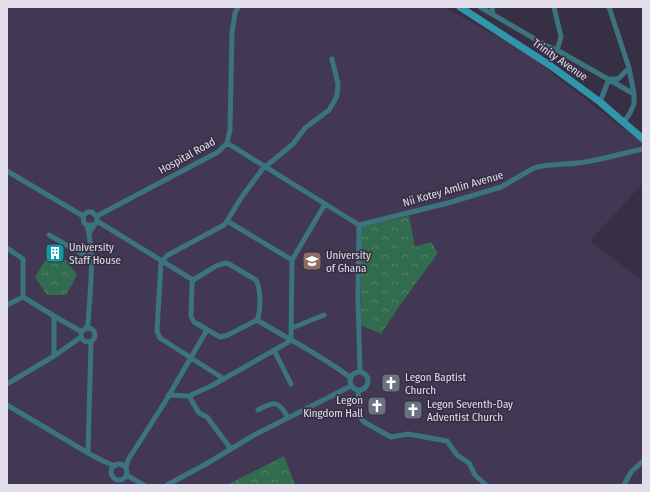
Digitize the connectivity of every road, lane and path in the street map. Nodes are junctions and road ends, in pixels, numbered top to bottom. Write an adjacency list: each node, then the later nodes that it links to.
1 (233, 7): 8 (street)
2 (238, 7): 8 (street, Hospital Road)
3 (460, 7): 15 (street, Trinity Avenue)
4 (480, 7): 9 (street)
5 (492, 7): 9 (street)
6 (554, 7): 10 (street)
7 (609, 7): 12 (street)
8 (235, 13): 18 (street, Hospital Road)
9 (493, 15): 10 (street)
10 (557, 50): 13 (street)
11 (332, 59): 20 (street)
12 (629, 68): 13 (street); 14 (street)
13 (609, 79): 14 (street); 15 (street)
14 (634, 94): 16 (street)
15 (600, 102): 16 (street, Trinity Avenue)
16 (624, 122): 17 (street, Trinity Avenue)
17 (643, 139)
18 (227, 144): 20 (street); 24 (street, Hospital Road)
19 (643, 148): 26 (street, Nii Kotey Amlin Avenue)
20 (264, 167): 22 (street); 25 (street)
21 (7, 170): 23 (street)
22 (325, 204): 26 (street); 30 (street)
23 (84, 216): 24 (street); 24 (street)
24 (94, 220): 29 (street); 31 (street)
25 (227, 221): 30 (street); 31 (street)
26 (359, 225): 46 (street)
27 (49, 235): 29 (street)
28 (7, 248): 33 (street)
29 (91, 259): 40 (street)
30 (292, 260): 38 (street)
31 (161, 262): 32 (street); 45 (street)
32 (193, 280): 37 (street); 39 (street)
33 (23, 297): 34 (street); 36 (street)
34 (7, 305)
35 (324, 315): 38 (street)
36 (54, 316): 40 (street); 44 (street)
37 (257, 320): 39 (street); 41 (street)
38 (292, 328): 41 (street)
39 (206, 330): 45 (street)
40 (85, 332): 42 (street); 42 (street); 44 (street)
41 (290, 340): 43 (street); 47 (street)
42 (88, 342): 59 (street)
43 (274, 350): 48 (street); 50 (street)
44 (54, 356): 49 (street)
45 (190, 358): 48 (street); 53 (street)
46 (360, 372): 47 (street); 52 (street)
47 (351, 378): 51 (street)
48 (224, 379): 54 (street)
49 (7, 384)
50 (291, 384)
51 (351, 386): 52 (street); 57 (street)
52 (358, 390): 68 (street)
53 (168, 395): 54 (street); 61 (street)
54 (189, 396): 58 (street)
55 (7, 405): 59 (street)
56 (258, 410): 57 (street)
57 (288, 418): 58 (street)
58 (231, 449): 67 (street)
59 (88, 453): 62 (street)
60 (643, 461): 69 (street)
61 (124, 467): 62 (street); 63 (street)
62 (114, 468): 64 (street)
63 (126, 475): 64 (street); 66 (street)
64 (116, 478): 65 (street)
65 (113, 485)
66 (144, 485)
67 (167, 485)
68 (486, 485)
69 (624, 485)

